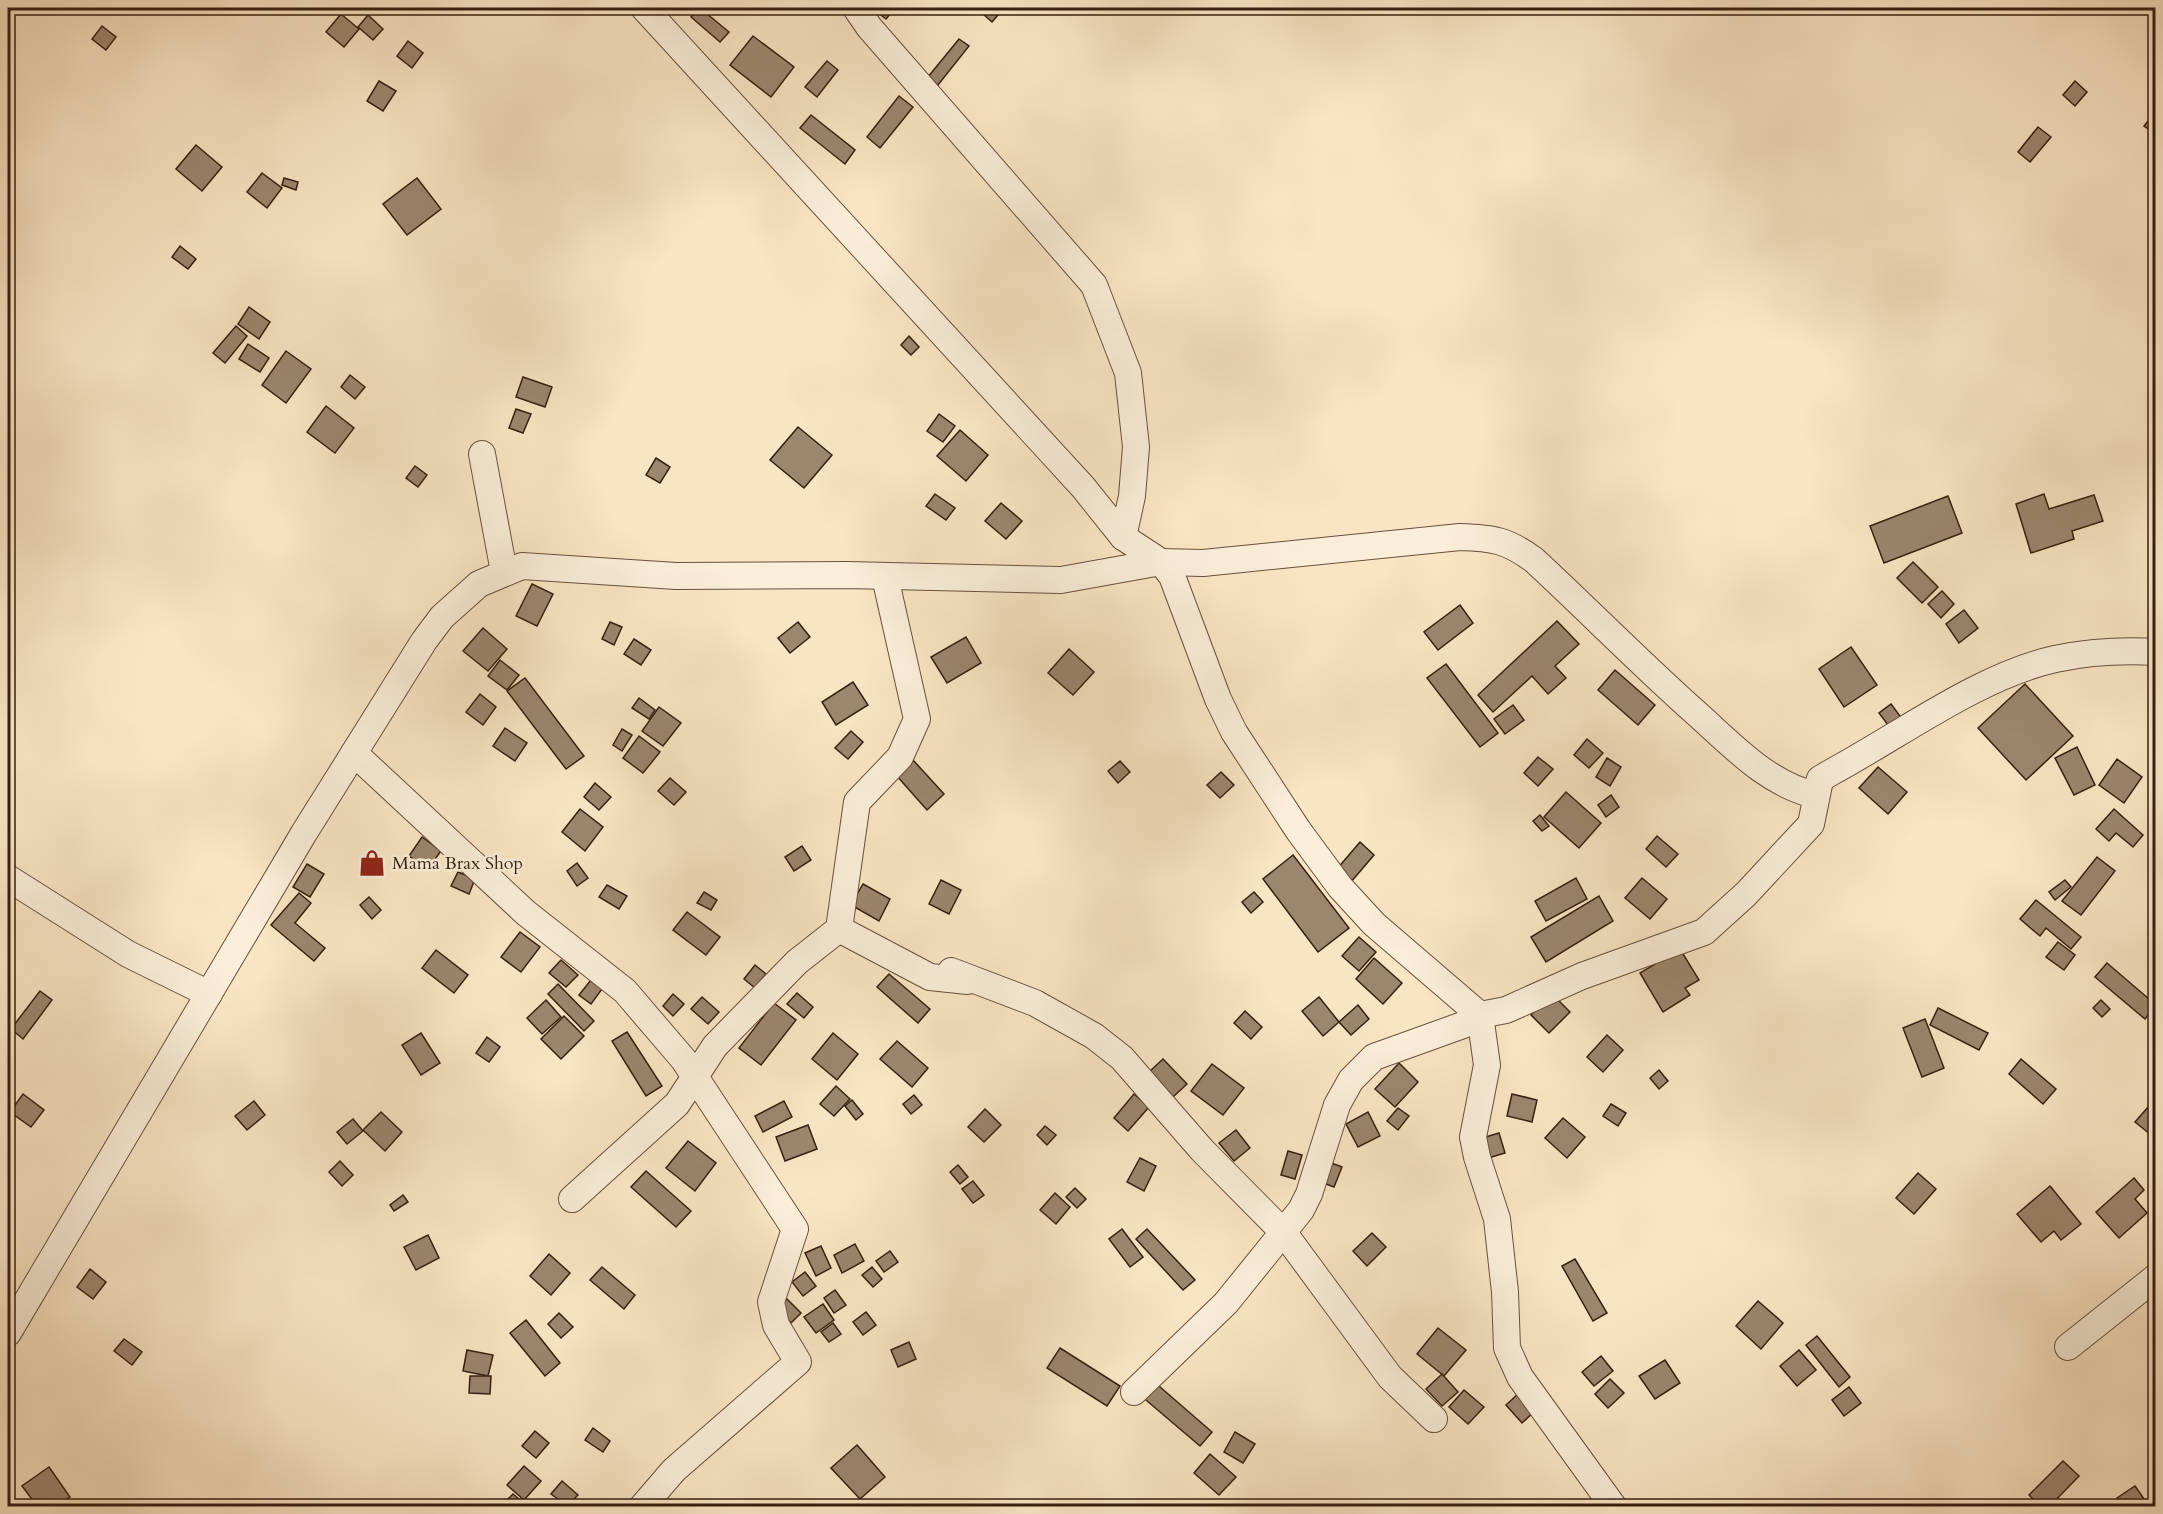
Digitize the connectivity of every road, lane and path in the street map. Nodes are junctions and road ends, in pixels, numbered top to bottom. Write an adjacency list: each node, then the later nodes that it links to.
1 (644, 8): 4 (street)
2 (856, 8): 4 (street)
3 (482, 454): 6 (street)
4 (1123, 537): 5 (street)
5 (1161, 562): 7 (street); 10 (street); 16 (street)
6 (504, 572): 7 (street); 9 (street)
7 (885, 577): 12 (street)
8 (2156, 652): 10 (street)
9 (354, 753): 15 (street); 17 (street)
10 (1820, 779): 16 (street)
11 (8, 878): 15 (street)
12 (839, 929): 14 (street); 17 (street)
13 (951, 971): 14 (street)
14 (984, 982): 19 (street)
15 (209, 994): 21 (street)
16 (1480, 1015): 19 (street); 26 (street)
17 (694, 1077): 18 (street); 25 (street)
18 (572, 1199)
19 (1284, 1233): 23 (street); 24 (street)
20 (2156, 1277): 22 (street)
21 (8, 1333)
22 (2067, 1347)
23 (1134, 1392)
24 (1434, 1419)
25 (643, 1506)
26 (1613, 1506)

